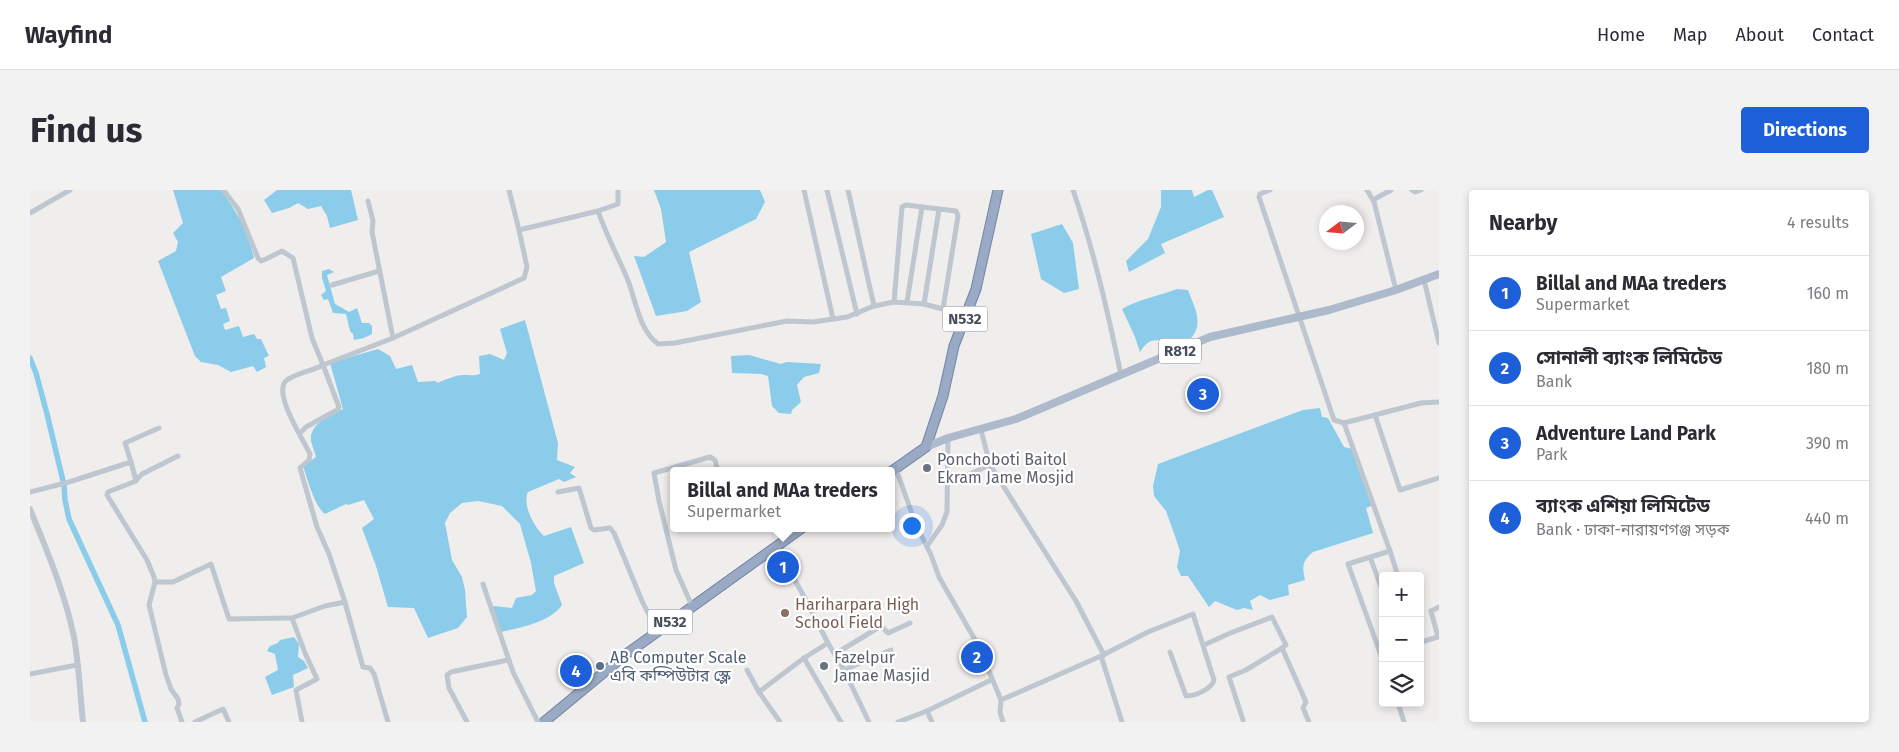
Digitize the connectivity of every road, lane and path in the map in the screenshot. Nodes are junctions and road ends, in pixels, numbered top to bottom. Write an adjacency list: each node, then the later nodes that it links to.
1 (70, 190): 20 (street)
2 (510, 190): 21 (street)
3 (618, 190): 19 (street)
4 (804, 190): 35 (street)
5 (827, 190): 32 (street)
6 (848, 190): 30 (street)
7 (998, 190): 33 (highway, N532)
8 (1073, 190): 39 (street)
9 (1270, 190): 34 (street)
10 (1367, 190): 15 (street)
11 (1391, 190): 15 (street)
12 (1412, 190): 13 (street)
13 (1421, 190)
14 (224, 191): 38 (street)
15 (1373, 200): 26 (street)
16 (368, 201): 22 (street)
17 (922, 207): 18 (street); 27 (street); 28 (street)
18 (939, 209): 29 (street); 31 (street)
19 (598, 211): 21 (street); 35 (street)
20 (30, 212)
21 (519, 230): 36 (street)
22 (379, 271): 25 (street); 36 (street)
23 (1439, 274): 24 (main road, R812)
24 (1424, 280): 26 (main road, R812); 37 (street)
25 (332, 284)
26 (1396, 290): 34 (main road, R812)
27 (894, 302): 28 (street); 30 (street)
28 (907, 302): 29 (street)
29 (924, 304): 31 (street)
30 (874, 306): 32 (street)
31 (943, 308): 33 (street)
32 (857, 314): 35 (street)
33 (966, 317): 47 (highway, N532)
34 (1301, 318): 39 (main road, R812); 42 (street)
35 (833, 319)
36 (393, 338): 38 (street)
37 (1439, 343)
38 (323, 365): 45 (street); 45 (street)
39 (1121, 376): 44 (main road, R812)
40 (1439, 402): 41 (street)
41 (1375, 415): 42 (street); 57 (street)
42 (1344, 423): 65 (street)
43 (159, 428): 49 (street)
44 (980, 430): 46 (main road, R812); 50 (street)
45 (300, 433): 71 (street)
46 (948, 438): 47 (main road, R812); 56 (street)
47 (926, 446): 54 (highway)
48 (178, 456): 58 (street)
49 (131, 462): 58 (street); 59 (street)
50 (990, 465): 56 (street); 85 (street)
51 (675, 467): 52 (street)
52 (717, 467)
53 (670, 468): 72 (street)
54 (895, 469)
55 (895, 472): 63 (street)
56 (949, 477): 63 (street)
57 (1439, 478)
58 (137, 479): 69 (street)
59 (30, 492)
60 (558, 492): 76 (street)
61 (30, 509): 88 (street)
62 (796, 532): 64 (highway, N532)
63 (927, 546): 92 (street)
64 (773, 548): 72 (highway, N532); 78 (street)
65 (1390, 551): 66 (street); 67 (street)
66 (1370, 557): 68 (street); 82 (street)
67 (1397, 572)
68 (1379, 581)
69 (155, 582): 74 (street); 99 (street)
70 (483, 584): 87 (street)
71 (345, 602): 74 (street); 103 (street)
72 (692, 606): 76 (highway, N532)
73 (1439, 608): 77 (street)
74 (292, 618): 102 (street)
75 (910, 623): 84 (street)
76 (658, 631): 106 (highway, N532)
77 (1424, 640)
78 (828, 643): 84 (street); 86 (street)
79 (1204, 645): 80 (street); 83 (street); 85 (street)
80 (1282, 648): 97 (street); 114 (street)
81 (891, 650): 90 (street)
82 (1379, 650)
83 (1170, 652)
84 (835, 654): 90 (street)
85 (1102, 656): 94 (street); 113 (street)
86 (804, 658): 93 (street); 108 (street)
87 (508, 660): 104 (street); 105 (street)
88 (78, 665): 91 (street); 98 (street)
89 (747, 670): 93 (street)
90 (844, 670): 109 (street)
91 (30, 674)
92 (991, 680): 94 (street); 96 (street)
93 (759, 692): 107 (street)
94 (1001, 700): 112 (street)
95 (1399, 707): 115 (street)
96 (927, 711): 110 (street); 111 (street)
97 (1243, 720)
98 (83, 722)
99 (182, 722)
100 (195, 722): 101 (street)
101 (229, 722)
102 (302, 722)
103 (388, 722)
104 (467, 722)
105 (538, 722)
106 (544, 722)
107 (780, 722)
108 (841, 722)
109 (869, 722)
110 (898, 722)
111 (932, 722)
112 (1002, 722)
113 (1122, 722)
114 (1309, 722)
115 (1404, 722)

